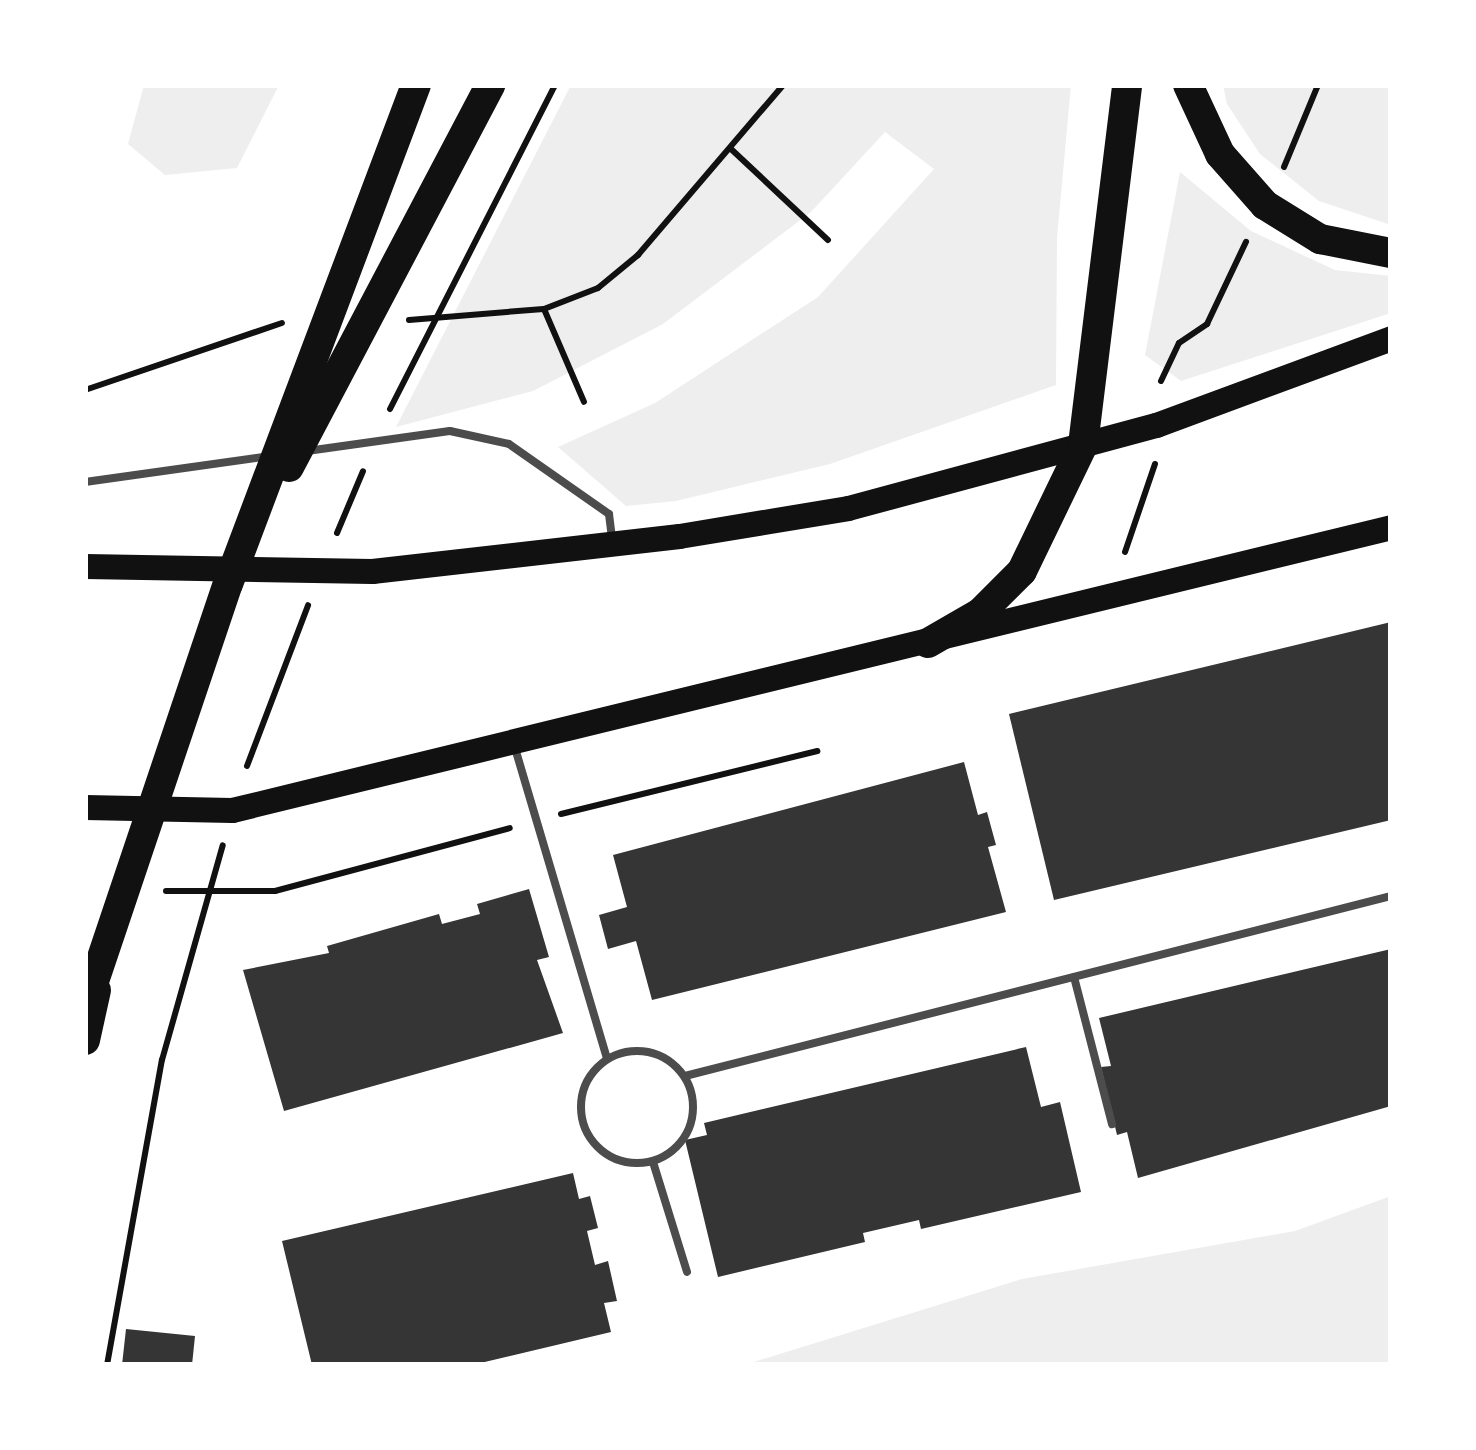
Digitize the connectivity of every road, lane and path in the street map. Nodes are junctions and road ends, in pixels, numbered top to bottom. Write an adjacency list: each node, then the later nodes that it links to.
1 (416, 85): 30 (highway)
2 (490, 85): 30 (highway)
3 (555, 85): 20 (path)
4 (783, 85): 8 (path)
5 (1128, 85): 21 (highway)
6 (1188, 85): 12 (highway)
7 (1318, 85): 9 (path)
8 (730, 149): 11 (path); 13 (path)
9 (1277, 183)
10 (1251, 231): 18 (path)
11 (828, 240)
12 (1391, 254)
13 (544, 310): 14 (path); 19 (path)
14 (396, 320)
15 (299, 323): 17 (path)
16 (1391, 338): 21 (main road)
17 (85, 390)
18 (1157, 396)
19 (584, 402)
20 (388, 415)
21 (1083, 446): 26 (main road); 32 (highway)
22 (1155, 463): 28 (path)
23 (366, 464): 27 (path)
24 (85, 482): 26 (lane)
25 (1391, 528): 32 (main road)
26 (613, 544): 29 (main road)
27 (331, 547)
28 (1121, 562)
29 (85, 566)
30 (228, 584): 41 (highway)
31 (312, 594): 35 (path)
32 (928, 643): 33 (main road)
33 (513, 744): 36 (main road); 37 (lane)
34 (817, 751): 37 (path)
35 (242, 782)
36 (85, 807)
37 (536, 821): 39 (path); 45 (lane)
38 (224, 839): 50 (path)
39 (161, 891)
40 (1391, 896): 42 (lane)
41 (108, 933): 43 (highway); 44 (highway)
42 (1074, 978): 46 (lane); 47 (lane)
43 (85, 1008)
44 (85, 1040)
45 (606, 1059): 46 (lane); 48 (lane)
46 (685, 1076): 48 (lane)
47 (1112, 1124)
48 (654, 1162): 49 (lane)
49 (687, 1272)
50 (106, 1365)

